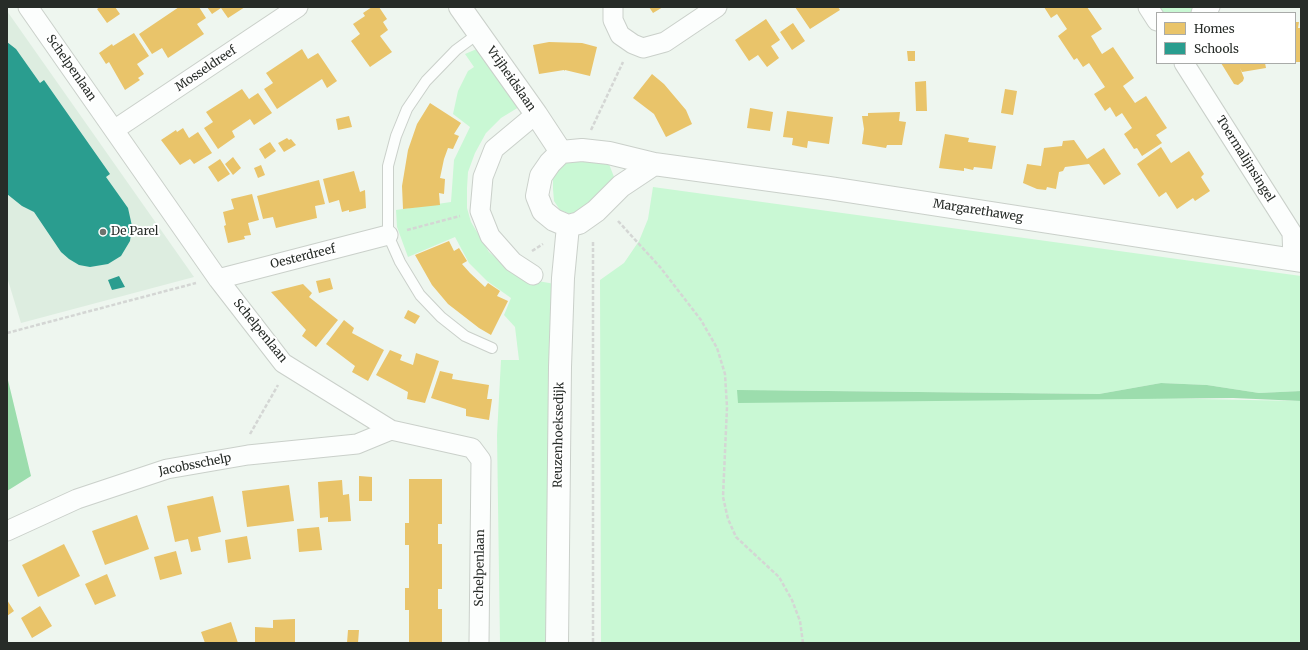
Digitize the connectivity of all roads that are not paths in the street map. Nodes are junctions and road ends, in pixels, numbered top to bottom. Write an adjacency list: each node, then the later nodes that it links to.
1 (28, 7): 11 (street, Schelpenlaan)
2 (298, 7): 11 (street, Mosseldreef)
3 (460, 7): 8 (street, Vrijheidslaan)
4 (613, 7): 5 (street)
5 (717, 7)
6 (1148, 7): 7 (street)
7 (1156, 19)
8 (479, 33): 10 (street, Vrijheidslaan); 15 (lane)
9 (1185, 64): 16 (street, Toermalijnsingel)
10 (536, 114): 12 (street, Vrijheidslaan); 17 (street)
11 (114, 130): 18 (street, Schelpenlaan)
12 (561, 152): 13 (street, Margarethaweg); 14 (street)
13 (654, 164): 14 (street); 16 (street, Margarethaweg)
14 (568, 226): 23 (street, Reuzenhoeksedijk)
15 (396, 233): 18 (street, Oesterdreef); 19 (lane)
16 (1297, 260)
17 (534, 275)
18 (218, 279): 20 (street, Schelpenlaan)
19 (492, 348)
20 (391, 430): 21 (street, Jacobsschelp); 22 (street, Schelpenlaan)
21 (7, 531)
22 (479, 643)
23 (557, 643)

